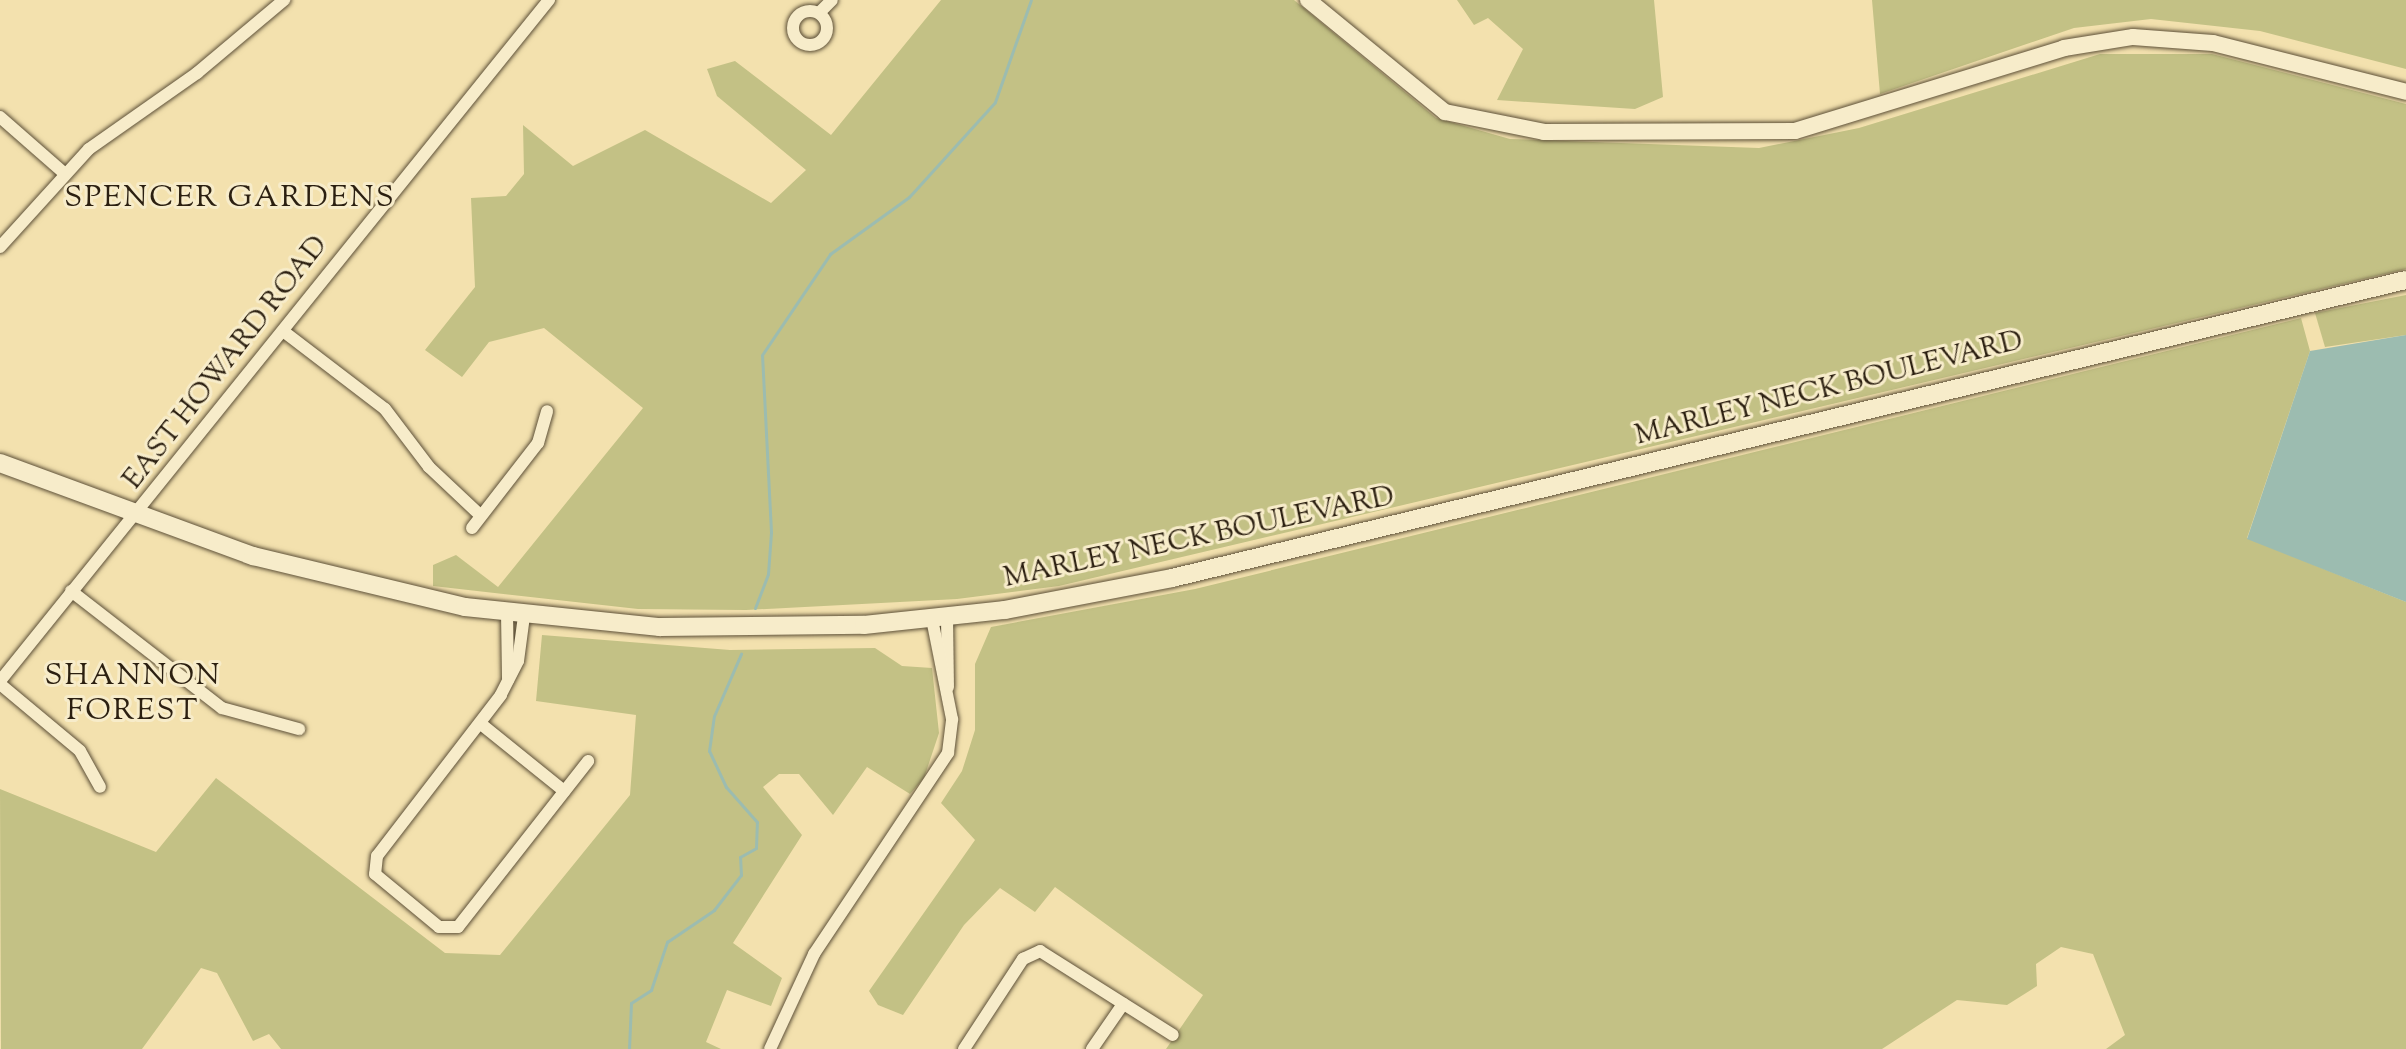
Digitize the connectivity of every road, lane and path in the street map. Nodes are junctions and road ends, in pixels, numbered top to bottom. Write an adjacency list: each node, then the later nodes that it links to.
1 (284, 0): 9 (street)
2 (549, 0): 12 (street, EAST HOWARD ROAD)
3 (832, 0): 6 (street)
4 (1308, 0): 7 (street)
5 (799, 6): 6 (street); 6 (street)
6 (819, 13)
7 (2406, 92)
8 (0, 117): 9 (street)
9 (64, 173): 10 (street)
10 (0, 247)
11 (2406, 280): 20 (main road, MARLEY NECK BOULEVARD)
12 (283, 331): 15 (street); 16 (street, EAST HOWARD ROAD)
13 (547, 411): 15 (street)
14 (0, 463): 16 (main road, MARLEY NECK BOULEVARD)
15 (481, 516): 17 (street)
16 (136, 519): 18 (street, EAST HOWARD ROAD); 19 (main road, MARLEY NECK BOULEVARD)
17 (472, 528)
18 (71, 591): 21 (street, EAST HOWARD ROAD); 23 (street)
19 (516, 615): 20 (main road, MARLEY NECK BOULEVARD); 22 (street)
20 (940, 618): 29 (street)
21 (0, 682): 25 (street)
22 (481, 724): 26 (street); 26 (street)
23 (299, 729)
24 (588, 761): 26 (street)
25 (100, 787)
26 (564, 791)
27 (1123, 1004): 28 (street); 30 (street); 31 (street)
28 (1173, 1035)
29 (770, 1049)
30 (964, 1049)
31 (1092, 1049)

